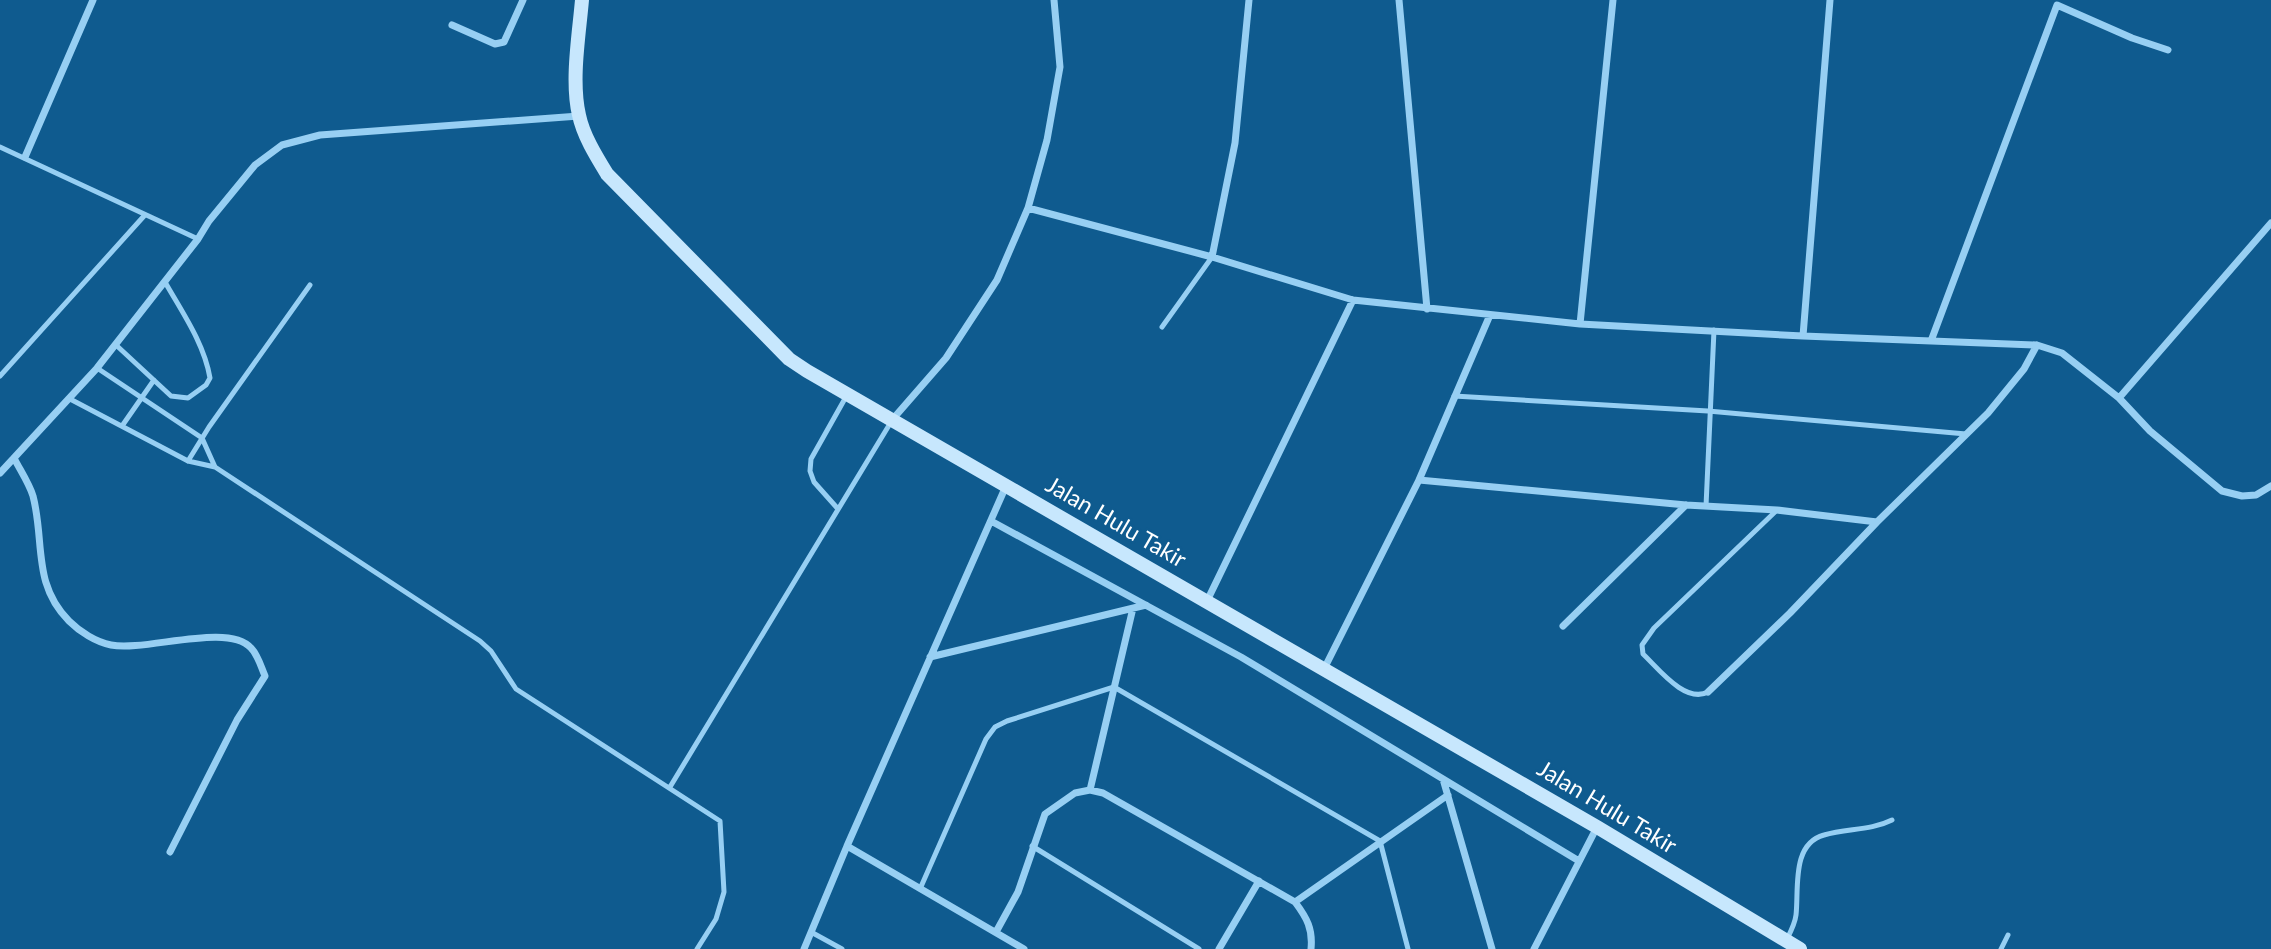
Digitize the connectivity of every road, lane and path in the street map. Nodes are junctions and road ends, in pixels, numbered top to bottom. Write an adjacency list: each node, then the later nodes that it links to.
1 (93, 0): 14 (street)
2 (523, 0): 10 (street)
3 (582, 0): 12 (street, Jalan Hulu Takir)
4 (1054, 0): 15 (street)
5 (1249, 0): 19 (street)
6 (1399, 0): 23 (street)
7 (1613, 0): 25 (street)
8 (1830, 0): 28 (street)
9 (2058, 2): 11 (street); 29 (street)
10 (452, 25)
11 (2168, 50)
12 (579, 116): 18 (street); 35 (street, Jalan Hulu Takir)
13 (0, 147): 14 (lane)
14 (25, 157): 16 (lane)
15 (1028, 208): 19 (street); 41 (street)
16 (144, 216): 18 (lane); 33 (lane)
17 (2271, 223): 38 (street)
18 (198, 239): 20 (street)
19 (1212, 257): 22 (street); 26 (lane)
20 (165, 282): 30 (street); 34 (lane)
21 (310, 285): 44 (lane)
22 (1353, 300): 23 (street); 58 (street)
23 (1427, 309): 24 (street)
24 (1490, 316): 25 (street); 36 (street)
25 (1580, 324): 27 (street)
26 (1162, 327)
27 (1714, 330): 28 (street); 40 (lane)
28 (1803, 337): 29 (street)
29 (1930, 341): 31 (street)
30 (116, 345): 32 (street); 34 (lane)
31 (2037, 345): 38 (street); 43 (street)
32 (97, 368): 37 (lane); 39 (street)
33 (0, 376)
34 (154, 380): 37 (lane)
35 (848, 394): 41 (street, Jalan Hulu Takir); 54 (lane)
36 (1454, 396): 40 (lane); 49 (street)
37 (141, 397): 42 (lane); 44 (lane)
38 (2119, 398): 51 (street)
39 (70, 399): 42 (lane); 45 (street)
40 (1708, 411): 43 (lane); 53 (lane)
41 (892, 420): 50 (street, Jalan Hulu Takir); 54 (lane)
42 (121, 426): 46 (lane)
43 (1966, 433): 57 (street)
44 (202, 438): 46 (lane); 47 (lane)
45 (14, 458): 48 (street); 75 (street)
46 (188, 461): 47 (lane)
47 (215, 467): 67 (lane)
48 (0, 473)
49 (1419, 480): 52 (street); 63 (street)
50 (1007, 485): 56 (street); 58 (street, Jalan Hulu Takir)
51 (2271, 486)
52 (1686, 505): 53 (street); 61 (street)
53 (1706, 506): 55 (street)
54 (838, 509): 67 (lane)
55 (1777, 510): 57 (street); 65 (lane)
56 (990, 521): 59 (street); 62 (street)
57 (1877, 522): 65 (street)
58 (1207, 601): 63 (street, Jalan Hulu Takir)
59 (1146, 605): 60 (street); 66 (street)
60 (1133, 608): 62 (street); 64 (street)
61 (1563, 626)
62 (930, 657): 73 (street)
63 (1324, 669): 71 (street, Jalan Hulu Takir)
64 (1114, 687): 68 (street); 72 (lane); 78 (lane)
65 (1708, 692)
66 (1443, 778): 69 (street); 76 (street)
67 (670, 788): 84 (lane)
68 (1090, 790): 74 (street); 77 (street)
69 (1448, 795): 72 (street); 92 (street)
70 (1892, 820): 83 (lane)
71 (1597, 827): 76 (street); 83 (street, Jalan Hulu Takir)
72 (1380, 841): 79 (street); 91 (lane)
73 (848, 846): 78 (street); 80 (street)
74 (1032, 846): 81 (street); 88 (lane)
75 (170, 852)
76 (1579, 861): 93 (street)
77 (1259, 881): 79 (street); 89 (street)
78 (920, 889): 81 (street)
79 (1295, 902): 90 (street)
80 (811, 932): 85 (street); 86 (lane)
81 (996, 932): 87 (street)
82 (2008, 935): 95 (lane)
83 (1786, 940): 94 (street, Jalan Hulu Takir)
84 (697, 949)
85 (804, 949)
86 (842, 949)
87 (1024, 949)
88 (1199, 949)
89 (1219, 949)
90 (1311, 949)
91 (1408, 949)
92 (1492, 949)
93 (1534, 949)
94 (1800, 949)
95 (2001, 949)

